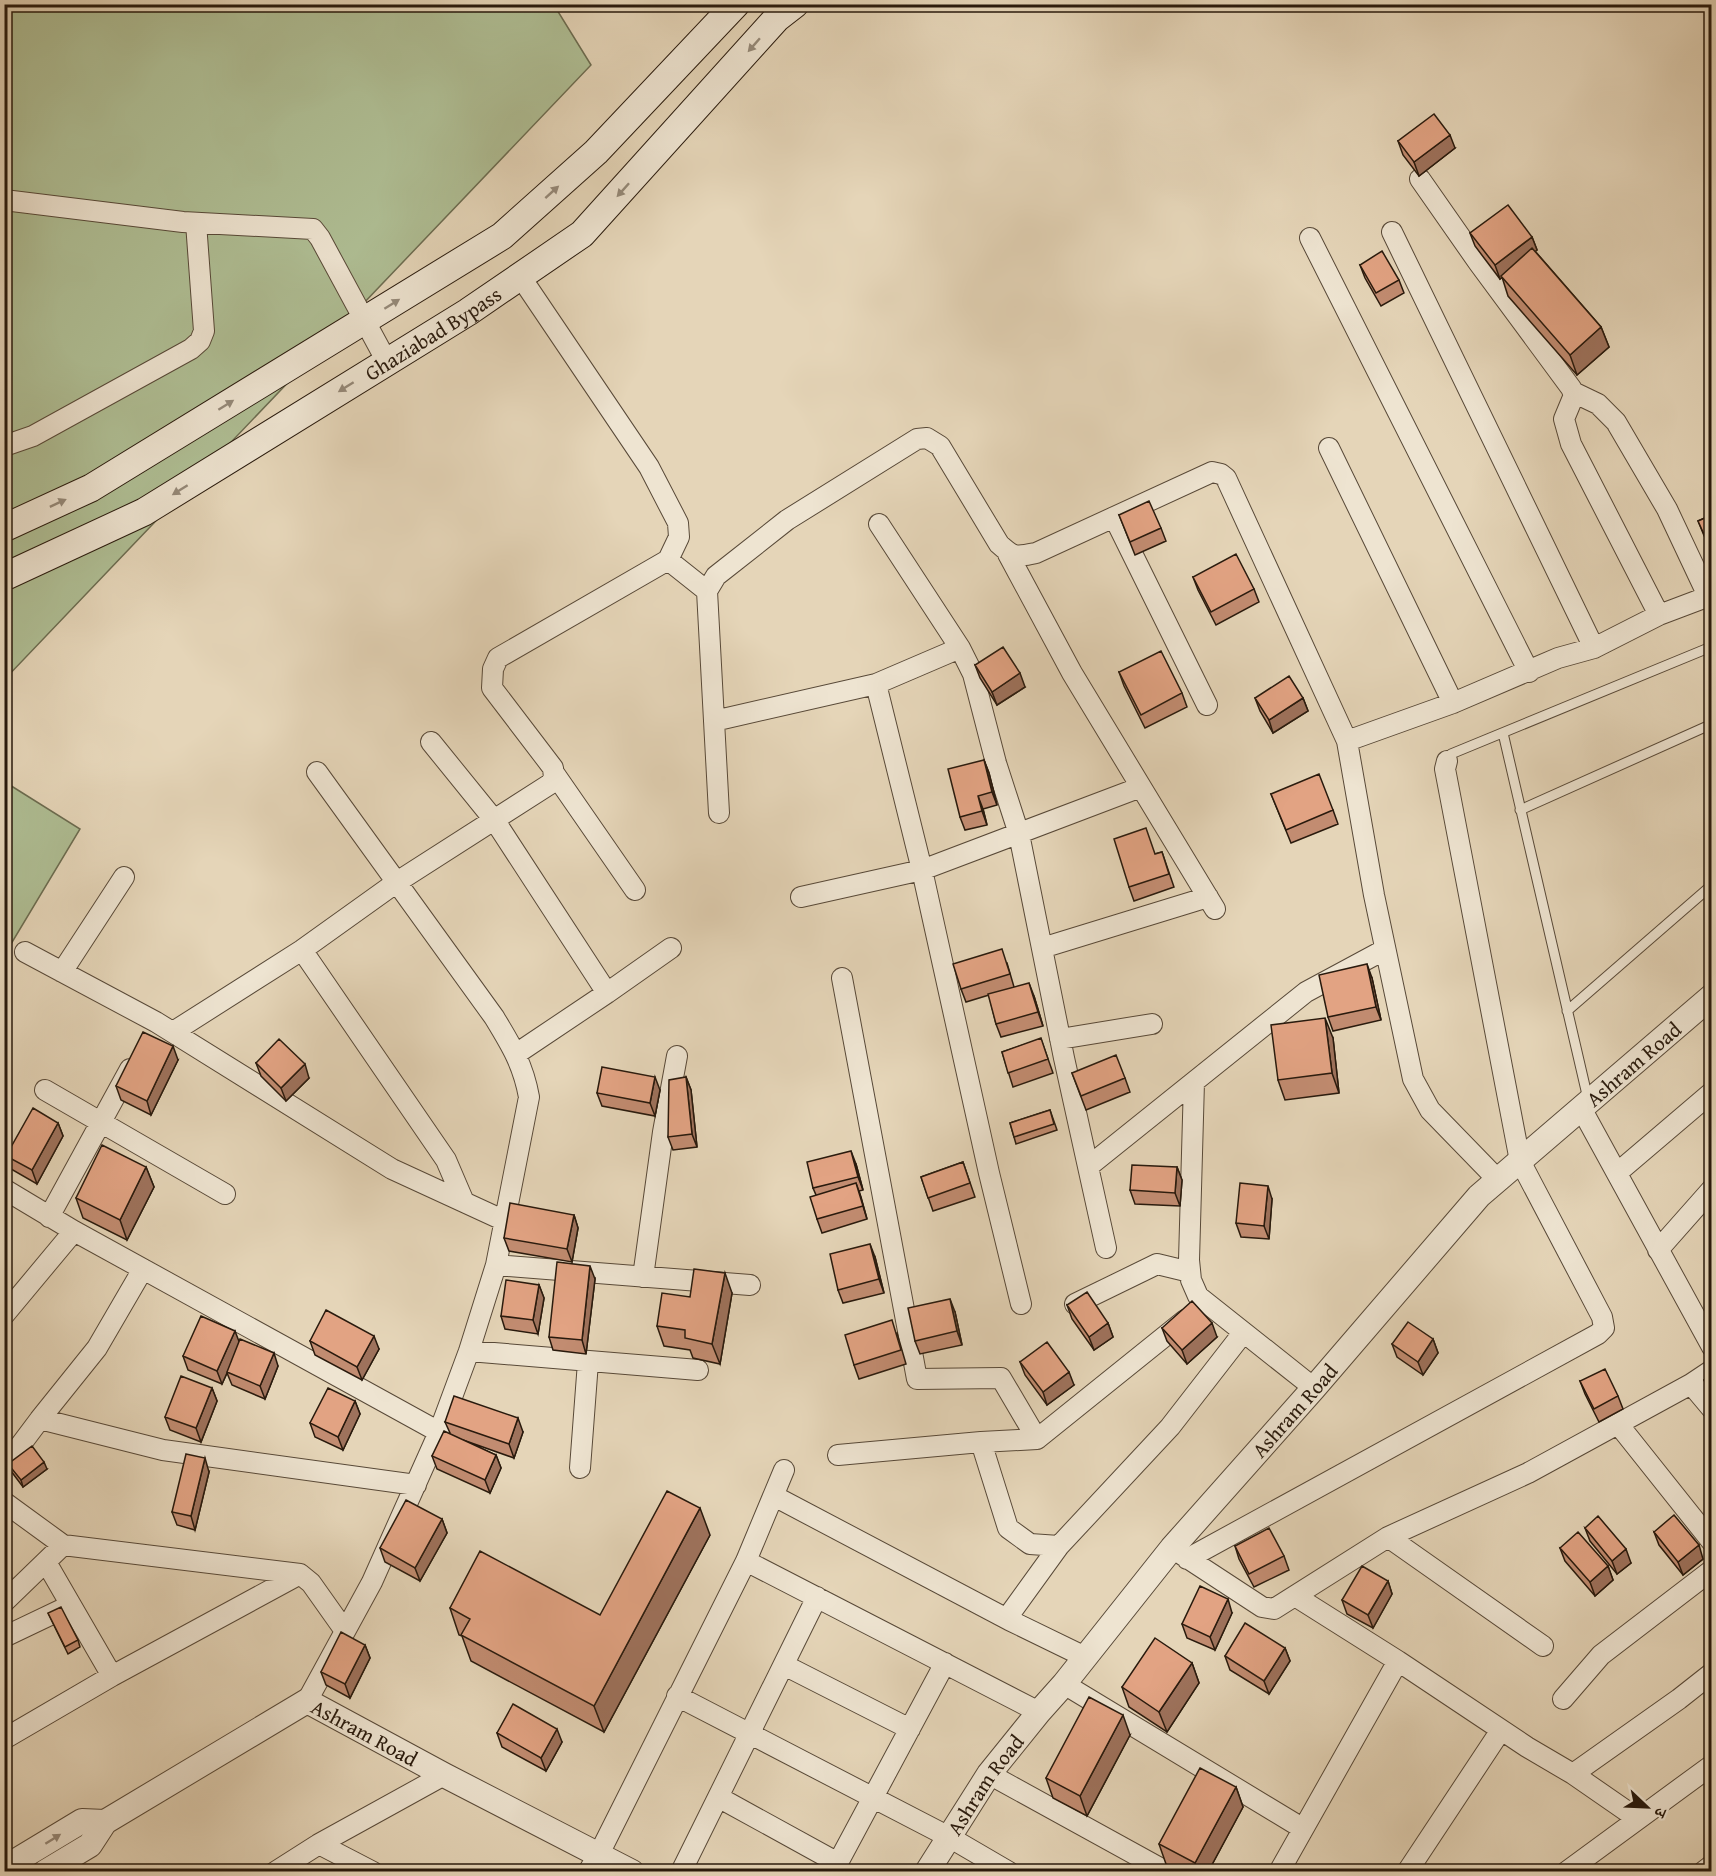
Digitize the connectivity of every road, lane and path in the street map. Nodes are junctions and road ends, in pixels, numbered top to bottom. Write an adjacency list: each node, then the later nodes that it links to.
1 (736, 4): 9 (main road, one-way to 1)
2 (795, 4): 8 (main road, Ghaziabad Bypass, one-way to 8)
3 (1420, 179): 11 (street)
4 (4, 200): 5 (street)
5 (196, 223): 9 (street); 12 (street)
6 (1392, 232): 24 (street)
7 (1310, 238): 26 (street)
8 (520, 276): 10 (main road, Ghaziabad Bypass); 18 (street)
9 (364, 321): 10 (street); 16 (main road, one-way to 9)
10 (387, 362): 19 (main road, Ghaziabad Bypass, one-way to 19)
11 (1573, 392): 21 (street); 22 (street)
12 (4, 446)
13 (1329, 448): 28 (street)
14 (1114, 517): 17 (street); 29 (street); 33 (street)
15 (879, 524): 23 (street)
16 (4, 528)
17 (1008, 554): 20 (street); 38 (street)
18 (668, 560): 20 (street); 37 (street)
19 (4, 577)
20 (707, 591): 30 (street)
21 (1710, 595): 22 (street)
22 (1659, 615): 24 (street)
23 (960, 648): 27 (street); 42 (street)
24 (1594, 648): 26 (street)
25 (1712, 650): 32 (lane)
26 (1528, 672): 28 (street)
27 (876, 684): 30 (street); 43 (street)
28 (1453, 703): 33 (street)
29 (1208, 705)
30 (714, 721): 40 (street)
31 (1712, 724): 39 (lane)
32 (1503, 733): 35 (lane); 39 (lane)
33 (1347, 741): 52 (street)
34 (431, 742): 41 (street)
35 (1447, 761): 70 (street)
36 (316, 772): 45 (street)
37 (554, 773): 41 (street); 47 (street)
38 (1141, 787): 42 (street); 50 (street)
39 (1520, 810): 58 (lane)
40 (719, 813)
41 (495, 821): 45 (street); 56 (street)
42 (1019, 834): 43 (street); 50 (street)
43 (922, 870): 48 (street); 89 (street)
44 (124, 877): 54 (street)
45 (397, 882): 51 (street); 63 (street)
46 (1712, 885): 58 (lane)
47 (635, 890)
48 (801, 897)
49 (672, 948): 56 (street)
50 (1042, 948): 62 (street)
51 (302, 950): 61 (street); 77 (street)
52 (1384, 950): 65 (street); 73 (street)
53 (25, 952): 54 (street)
54 (62, 972): 59 (street)
55 (842, 978): 104 (street)
56 (607, 993): 63 (street)
57 (1712, 996): 68 (street, Ashram Road)
58 (1567, 1011): 68 (lane)
59 (156, 1022): 61 (street); 69 (street)
60 (1152, 1024): 62 (street)
61 (173, 1032): 77 (street)
62 (1060, 1039): 71 (street)
63 (516, 1054): 79 (street)
64 (676, 1056): 86 (street)
65 (1194, 1082): 71 (street); 85 (street)
66 (45, 1090): 69 (street)
67 (1712, 1092): 72 (street)
68 (1585, 1105): 70 (street, Ashram Road); 72 (street)
69 (101, 1122): 76 (street); 78 (street)
70 (1520, 1161): 73 (street, Ashram Road); 117 (street)
71 (1089, 1166): 81 (street)
72 (1617, 1173): 82 (street)
73 (1498, 1180): 99 (street, Ashram Road)
74 (4, 1189): 78 (street)
75 (1712, 1189): 82 (street)
76 (225, 1194)
77 (464, 1202): 79 (street)
78 (50, 1217): 80 (street)
79 (505, 1221): 83 (street)
80 (74, 1231): 84 (street); 91 (street)
81 (1106, 1248)
82 (1658, 1250): 93 (street)
83 (496, 1265): 86 (street); 94 (street)
84 (143, 1269): 101 (street); 103 (street)
85 (1190, 1272): 88 (street); 90 (street)
86 (643, 1277): 87 (street)
87 (750, 1285)
88 (1207, 1303): 92 (street); 104 (street)
89 (1021, 1304)
90 (1075, 1304)
91 (4, 1315)
92 (1243, 1333): 99 (street); 116 (street)
93 (1712, 1347)
94 (469, 1351): 95 (street); 103 (street)
95 (588, 1362): 96 (street); 108 (street)
96 (698, 1370)
97 (1712, 1370): 98 (street)
98 (1691, 1384): 100 (street); 102 (street)
99 (1314, 1388): 117 (street, Ashram Road)
100 (1712, 1409)
101 (40, 1419): 107 (street); 110 (street)
102 (1618, 1424): 113 (street); 114 (street)
103 (439, 1432): 110 (street)
104 (1037, 1439): 105 (street)
105 (981, 1442): 106 (street); 116 (street)
106 (838, 1455)
107 (4, 1467)
108 (580, 1468)
109 (784, 1470): 111 (street)
110 (416, 1485): 127 (street)
111 (774, 1496): 118 (street); 126 (street)
112 (4, 1502): 115 (street)
113 (1388, 1537): 122 (street); 129 (street)
114 (1712, 1542)
115 (63, 1545): 119 (street); 121 (street)
116 (1059, 1546): 126 (street)
117 (1179, 1553): 122 (street); 130 (street, Ashram Road)
118 (746, 1561): 123 (street); 137 (street)
119 (46, 1562): 124 (street); 125 (street)
120 (1712, 1570): 138 (street)
121 (300, 1574): 127 (street); 135 (street)
122 (1295, 1596): 131 (street)
123 (817, 1597): 132 (street); 133 (street)
124 (4, 1602)
125 (71, 1605): 128 (street); 135 (street)
126 (1008, 1618): 130 (street)
127 (345, 1631): 139 (street)
128 (4, 1637)
129 (1543, 1646)
130 (1085, 1657): 136 (street, Ashram Road)
131 (1398, 1661): 142 (street); 153 (street)
132 (945, 1663): 140 (street); 141 (street)
133 (784, 1665): 141 (street); 143 (street)
134 (1712, 1672): 147 (street)
135 (111, 1676): 144 (street)
136 (1064, 1684): 140 (street, Ashram Road); 153 (street)
137 (677, 1696): 143 (street); 156 (street)
138 (1563, 1699)
139 (307, 1701): 148 (street, Ashram Road); 152 (street, Ashram Road)
140 (1039, 1712): 146 (street, Ashram Road)
141 (910, 1729): 150 (street)
142 (1501, 1730): 147 (street); 170 (street)
143 (750, 1733): 149 (street); 150 (street)
144 (4, 1739)
145 (1712, 1765): 151 (street)
146 (989, 1774): 154 (street, Ashram Road); 168 (street)
147 (1573, 1774): 151 (street)
148 (444, 1775): 155 (street); 156 (street, Ashram Road)
149 (718, 1797): 159 (street); 165 (street)
150 (873, 1797): 154 (street); 159 (street)
151 (1638, 1819): 171 (street)
152 (105, 1822): 157 (street, Ashram Road, one-way to 152); 161 (street, Ashram Road)
153 (1302, 1828): 169 (street)
154 (949, 1837): 166 (street, Ashram Road); 167 (street)
155 (319, 1844): 162 (street); 163 (street)
156 (593, 1863): 164 (street, Ashram Road)
157 (30, 1864): 160 (street, Ashram Road)
158 (1712, 1865): 172 (street)
159 (836, 1867)
160 (4, 1868)
161 (45, 1872)
162 (275, 1872)
163 (373, 1872)
164 (632, 1872)
165 (681, 1872)
166 (927, 1872)
167 (1009, 1872)
168 (1167, 1872)
169 (1279, 1872)
170 (1407, 1872)
171 (1566, 1872)
172 (1703, 1872)

